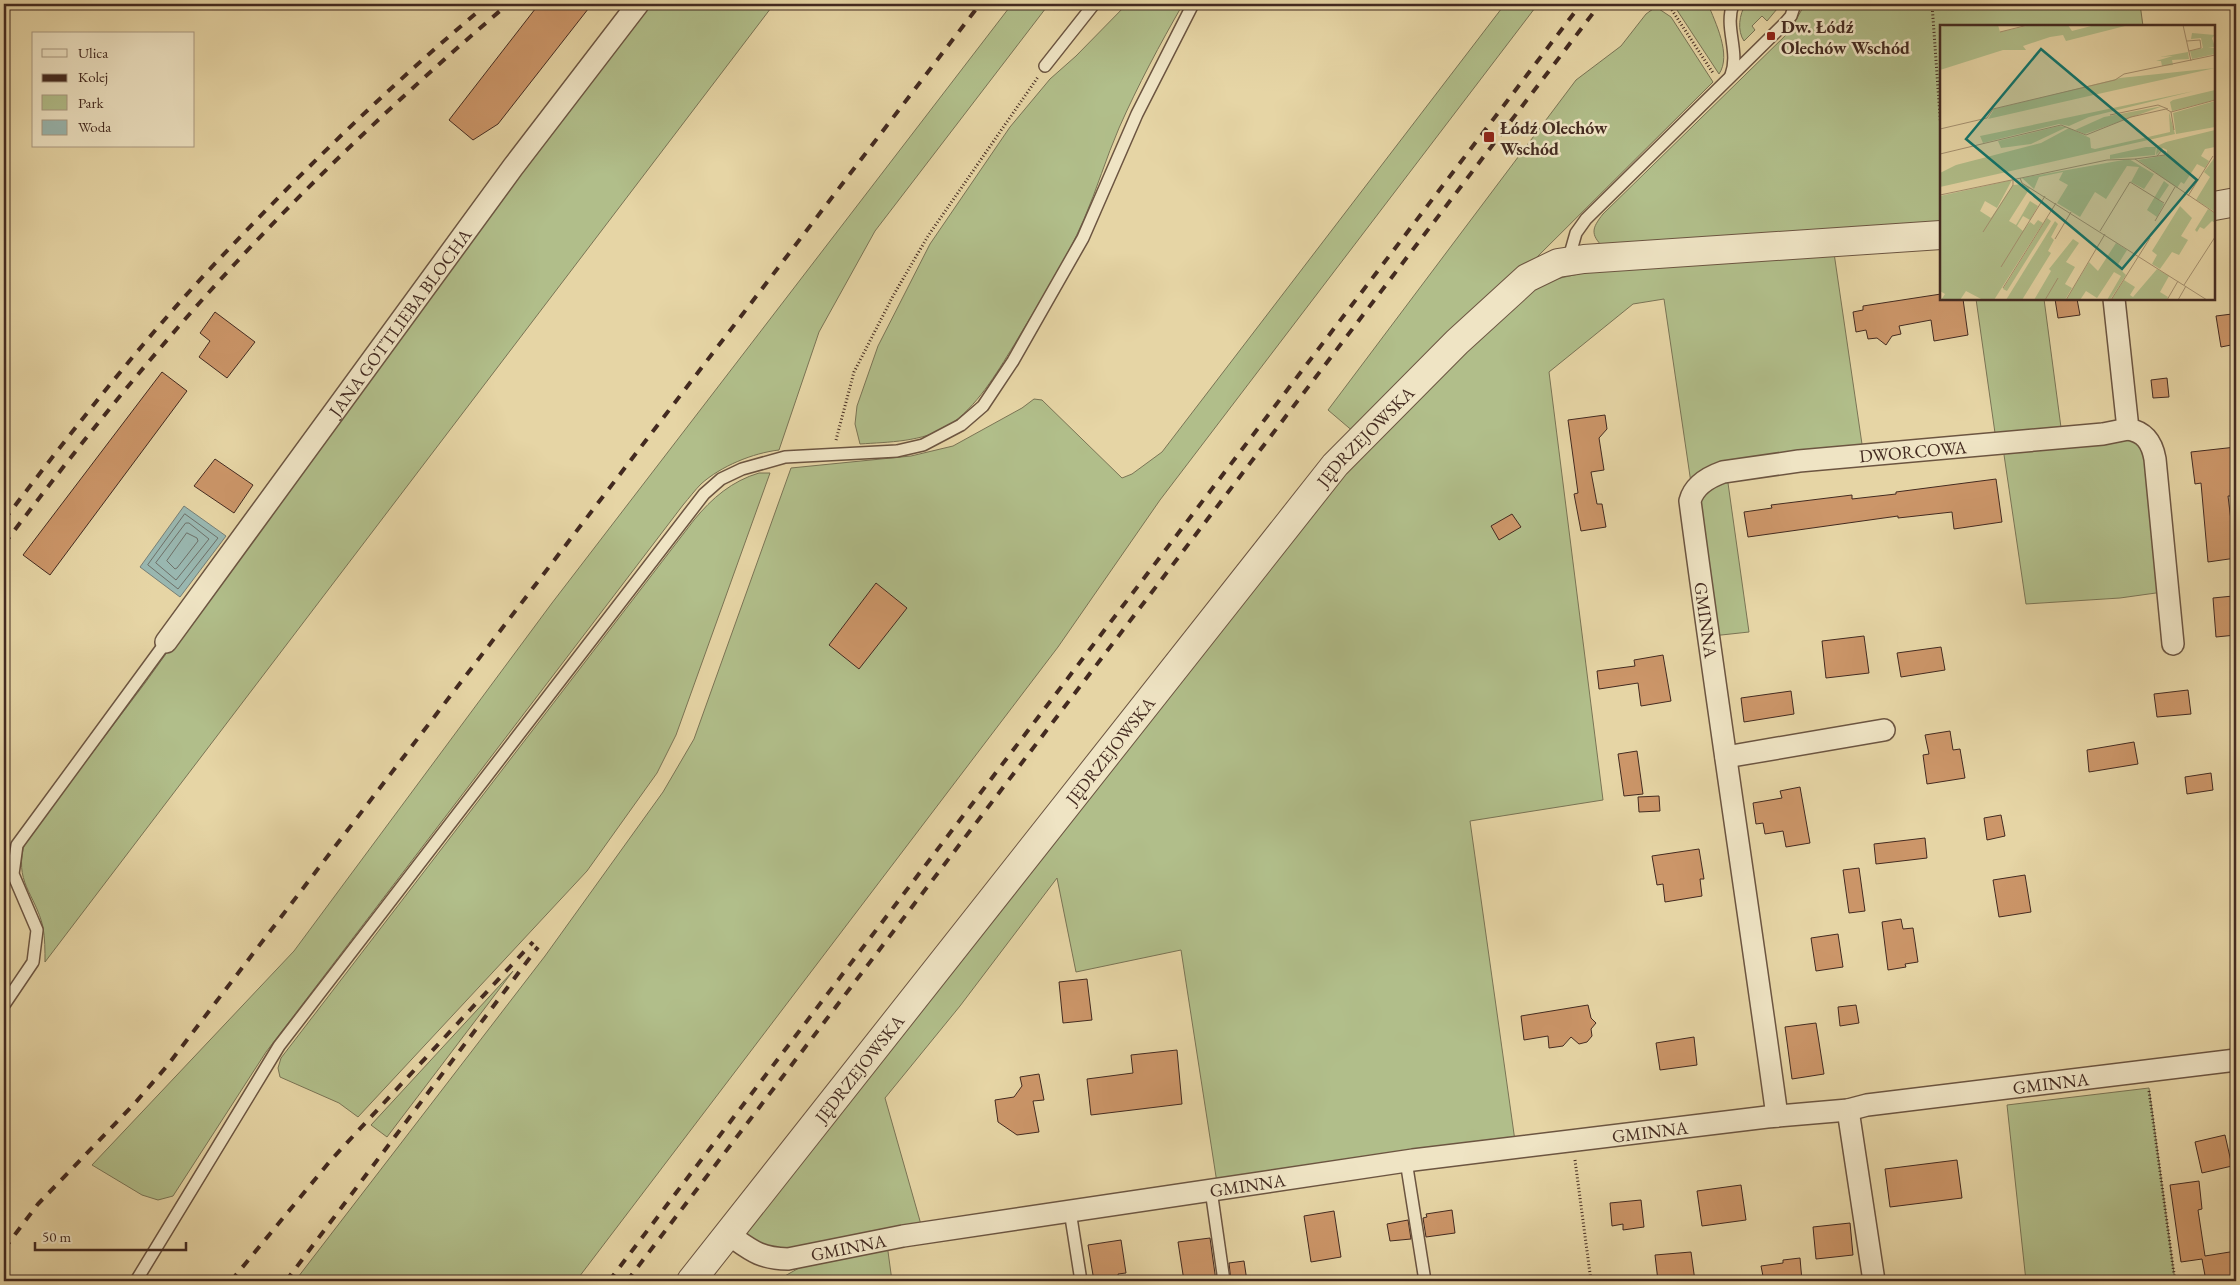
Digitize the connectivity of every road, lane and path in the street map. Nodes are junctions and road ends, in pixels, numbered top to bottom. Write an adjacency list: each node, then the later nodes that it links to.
1 (638, 4): 20 (street, JANA GOTTLIEBA BLOCHA)
2 (1094, 4): 8 (lane)
3 (1193, 4): 18 (lane)
4 (1668, 4): 10 (path)
5 (1733, 4): 9 (lane)
6 (1795, 4): 9 (lane)
7 (1932, 4): 11 (path)
8 (1046, 66): 18 (path)
9 (1730, 76): 10 (lane)
10 (1722, 87): 15 (lane)
11 (1940, 116)
12 (2236, 202): 13 (street)
13 (2215, 206)
14 (1940, 235): 15 (street)
15 (1568, 261): 33 (street, JĘDRZEJOWSKA)
16 (2114, 300): 17 (street)
17 (2128, 429): 19 (street, DWORCOWA); 21 (street)
18 (837, 455): 34 (lane)
19 (1700, 485): 23 (street, GMINNA)
20 (166, 642): 24 (lane)
21 (2173, 644)
22 (1884, 730): 23 (street)
23 (1726, 757): 28 (street, GMINNA)
24 (4, 1005)
25 (2236, 1060): 26 (street, GMINNA)
26 (2146, 1071): 27 (street, GMINNA); 41 (path)
27 (1848, 1110): 28 (street, GMINNA); 40 (street)
28 (1777, 1116): 29 (street, GMINNA)
29 (1572, 1140): 30 (street, GMINNA); 39 (path)
30 (1406, 1161): 31 (street, GMINNA); 38 (lane)
31 (1211, 1190): 32 (street, GMINNA); 37 (lane)
32 (1070, 1210): 33 (street, GMINNA); 36 (lane)
33 (728, 1234): 35 (street, JĘDRZEJOWSKA)
34 (136, 1281)
35 (691, 1281)
36 (1081, 1281)
37 (1224, 1281)
38 (1424, 1281)
39 (1591, 1281)
40 (1874, 1281)
41 (2175, 1281)

